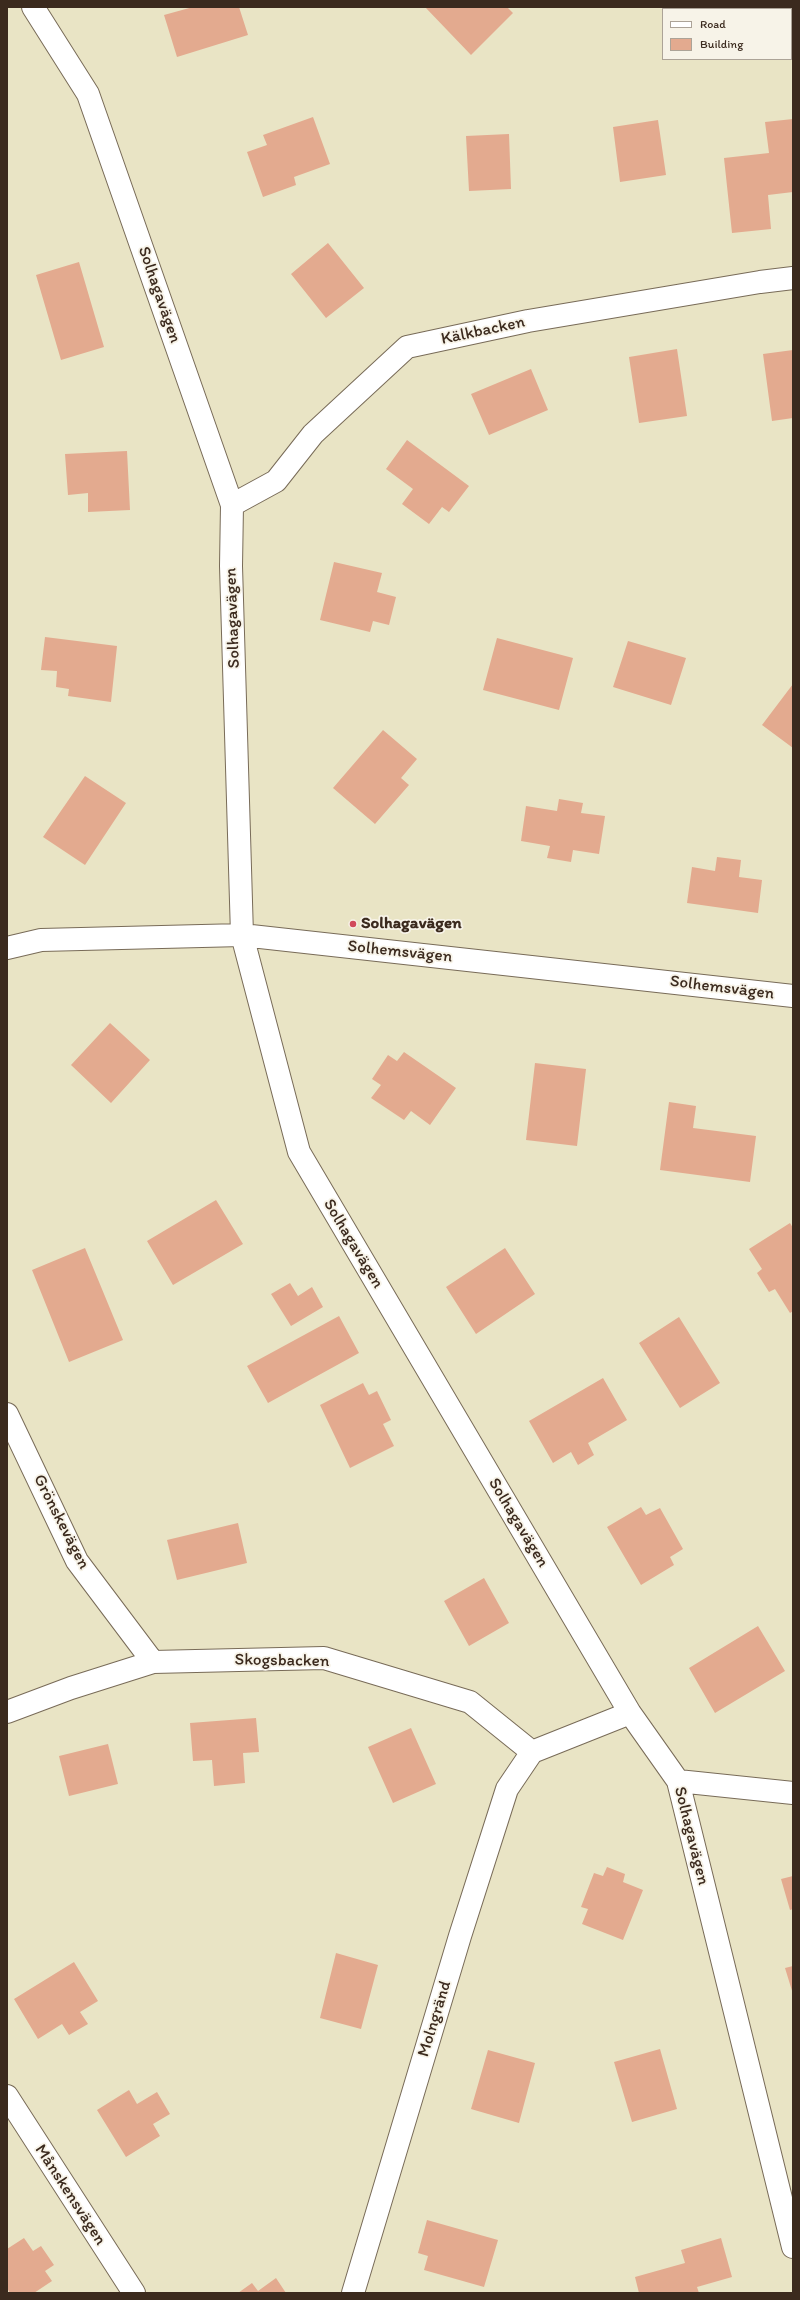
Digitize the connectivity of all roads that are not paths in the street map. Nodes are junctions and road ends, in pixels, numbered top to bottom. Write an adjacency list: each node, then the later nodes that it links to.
1 (33, 7): 3 (street, Solhagavägen)
2 (793, 278): 3 (street, Kälkbacken)
3 (232, 505): 4 (street, Solhagavägen)
4 (242, 934): 5 (street, Solhemsvägen); 6 (street, Solhemsvägen); 10 (street, Solhagavägen)
5 (7, 948)
6 (793, 996)
7 (7, 1414): 8 (street, Grönskevägen)
8 (153, 1662): 9 (street, Skogsbacken); 11 (street, Skogsbacken)
9 (7, 1712)
10 (630, 1713): 11 (street); 12 (street, Solhagavägen)
11 (532, 1752): 17 (street, Molngränd)
12 (678, 1781): 13 (street); 15 (street, Solhagavägen)
13 (793, 1793)
14 (7, 2096): 16 (street, Månskensvägen)
15 (793, 2247)
16 (128, 2291)
17 (353, 2293)

